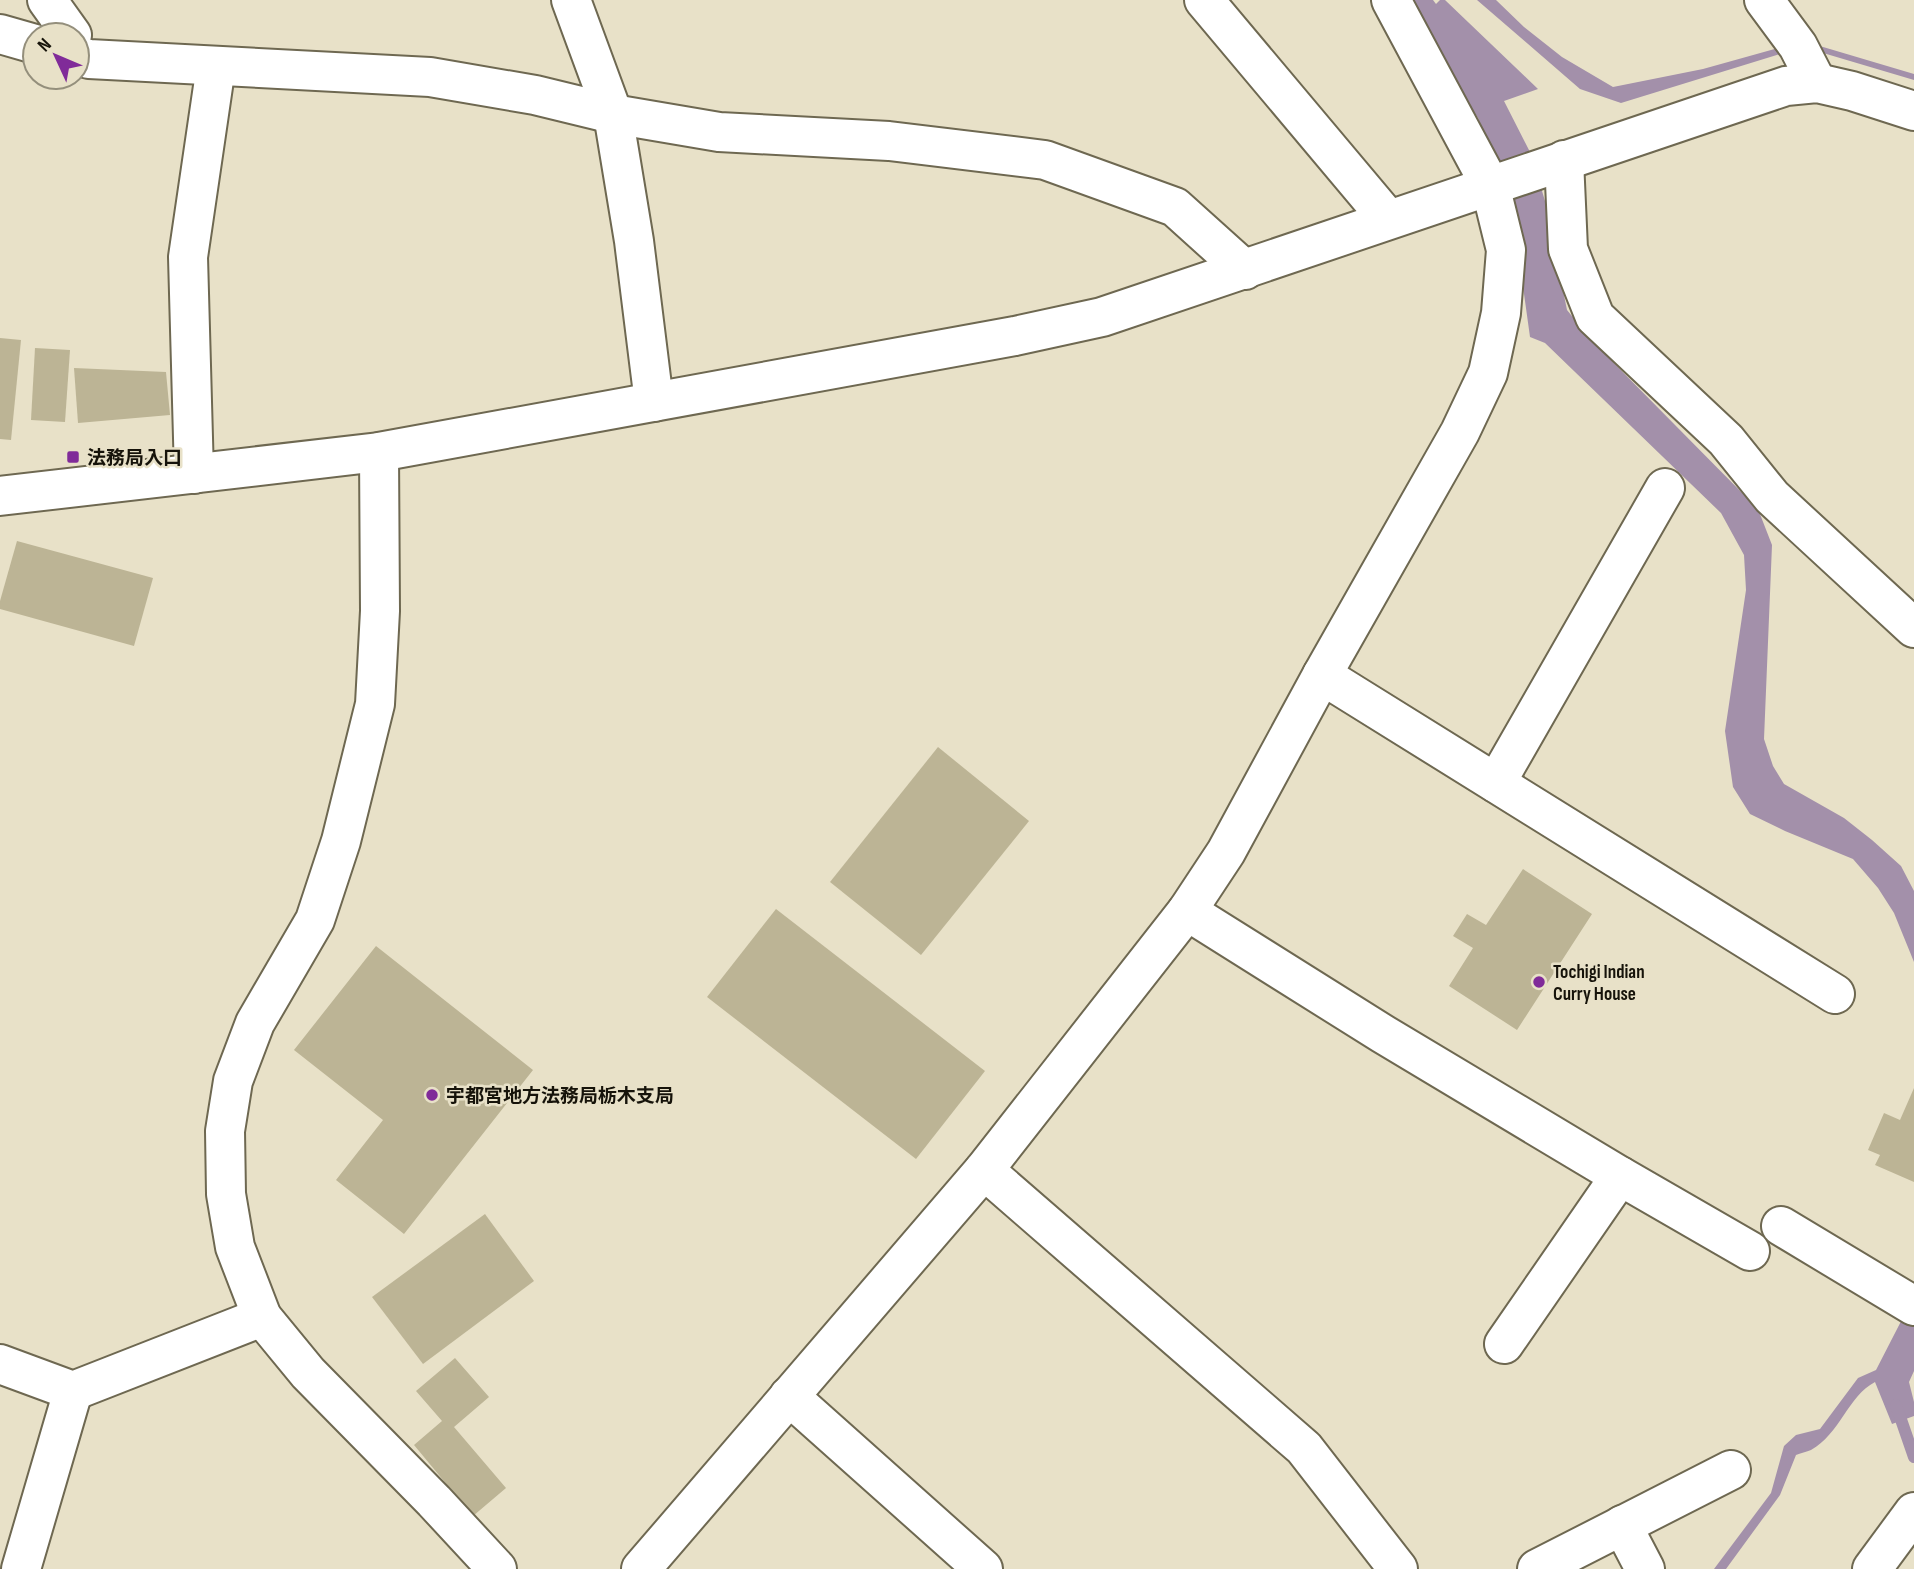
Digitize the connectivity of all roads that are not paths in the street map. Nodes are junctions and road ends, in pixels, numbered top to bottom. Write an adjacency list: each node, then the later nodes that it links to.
1 (47, 0): 6 (street)
2 (571, 0): 13 (street)
3 (1204, 0): 16 (street)
4 (1391, 0): 15 (street)
5 (1764, 0): 11 (street)
6 (61, 21)
7 (0, 34): 8 (street)
8 (21, 40)
9 (91, 50): 10 (street)
10 (216, 66): 13 (street); 20 (street)
11 (1817, 83): 12 (street); 14 (street)
12 (1914, 111)
13 (613, 114): 17 (street); 18 (street)
14 (1564, 160): 15 (street); 23 (street)
15 (1490, 185): 16 (street); 24 (street)
16 (1388, 219): 17 (street)
17 (1245, 270): 18 (street)
18 (654, 402): 19 (street)
19 (379, 452): 20 (street); 33 (street)
20 (194, 474): 22 (street)
21 (1665, 488): 25 (street)
22 (0, 496)
23 (1914, 628)
24 (1322, 675): 25 (street); 26 (street)
25 (1496, 783): 27 (street)
26 (1187, 911): 28 (street); 29 (street)
27 (1835, 994)
28 (984, 1170): 37 (street); 45 (street)
29 (1620, 1176): 31 (street); 34 (street)
30 (1781, 1226): 32 (street)
31 (1750, 1251)
32 (1914, 1306)
33 (262, 1317): 36 (street); 42 (street)
34 (1504, 1345)
35 (0, 1364): 36 (street)
36 (73, 1391): 41 (street)
37 (789, 1396): 43 (street); 44 (street)
38 (1731, 1470): 40 (street)
39 (1914, 1511): 48 (street)
40 (1622, 1525): 46 (street); 47 (street)
41 (22, 1569)
42 (497, 1569)
43 (641, 1569)
44 (983, 1569)
45 (1398, 1569)
46 (1537, 1569)
47 (1645, 1569)
48 (1872, 1569)

